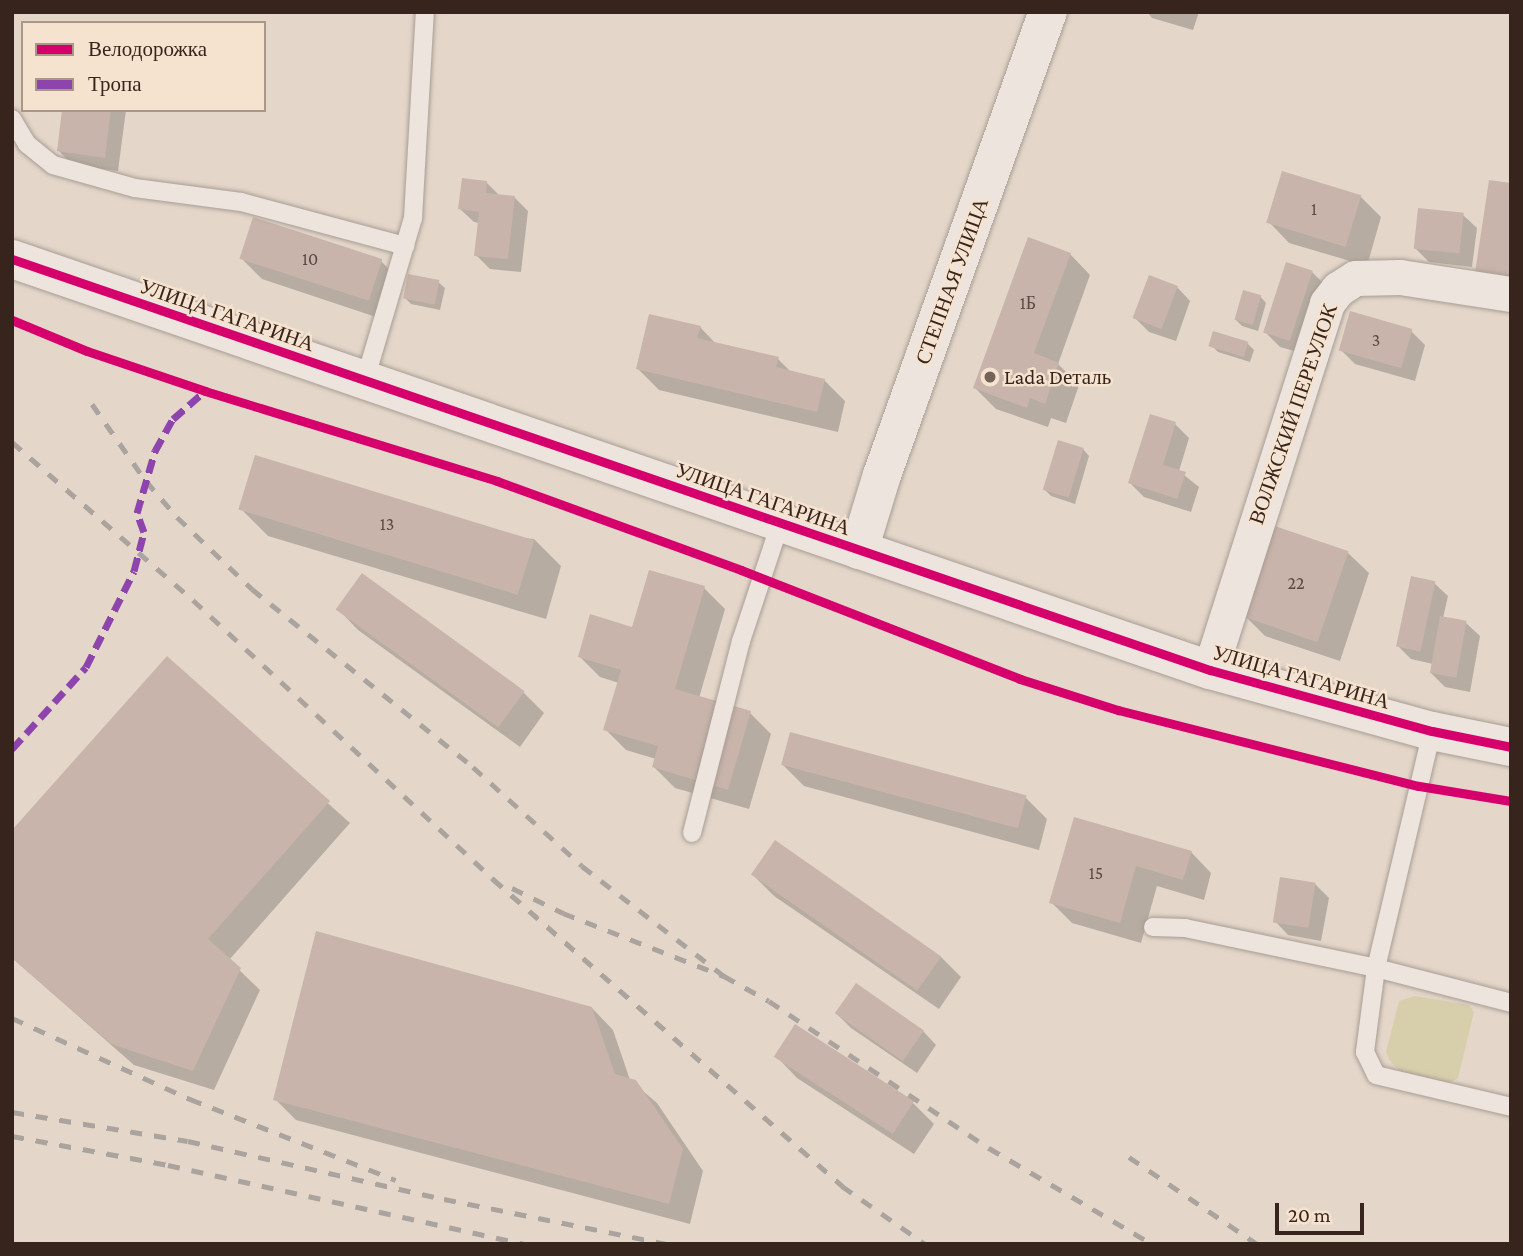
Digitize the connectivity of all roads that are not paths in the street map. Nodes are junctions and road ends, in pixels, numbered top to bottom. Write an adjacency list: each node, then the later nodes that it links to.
1 (425, 12): 4 (lane)
2 (1048, 12): 9 (street, СТЕПНАЯ УЛИЦА)
3 (12, 119): 4 (lane)
4 (405, 246): 7 (lane)
5 (12, 259): 7 (street, УЛИЦА ГАГАРИНА)
6 (1511, 293): 10 (street, ВОЛЖСКИЙ ПЕРЕУЛОК)
7 (365, 380): 8 (street, УЛИЦА ГАГАРИНА)
8 (780, 524): 9 (street, УЛИЦА ГАГАРИНА); 13 (lane)
9 (859, 550): 10 (street, УЛИЦА ГАГАРИНА)
10 (1210, 670): 11 (street, УЛИЦА ГАГАРИНА)
11 (1432, 731): 12 (street, УЛИЦА ГАГАРИНА); 15 (lane)
12 (1511, 747)
13 (692, 833)
14 (1153, 927): 15 (lane)
15 (1376, 968): 16 (lane); 17 (lane)
16 (1511, 1003)
17 (1511, 1107)

